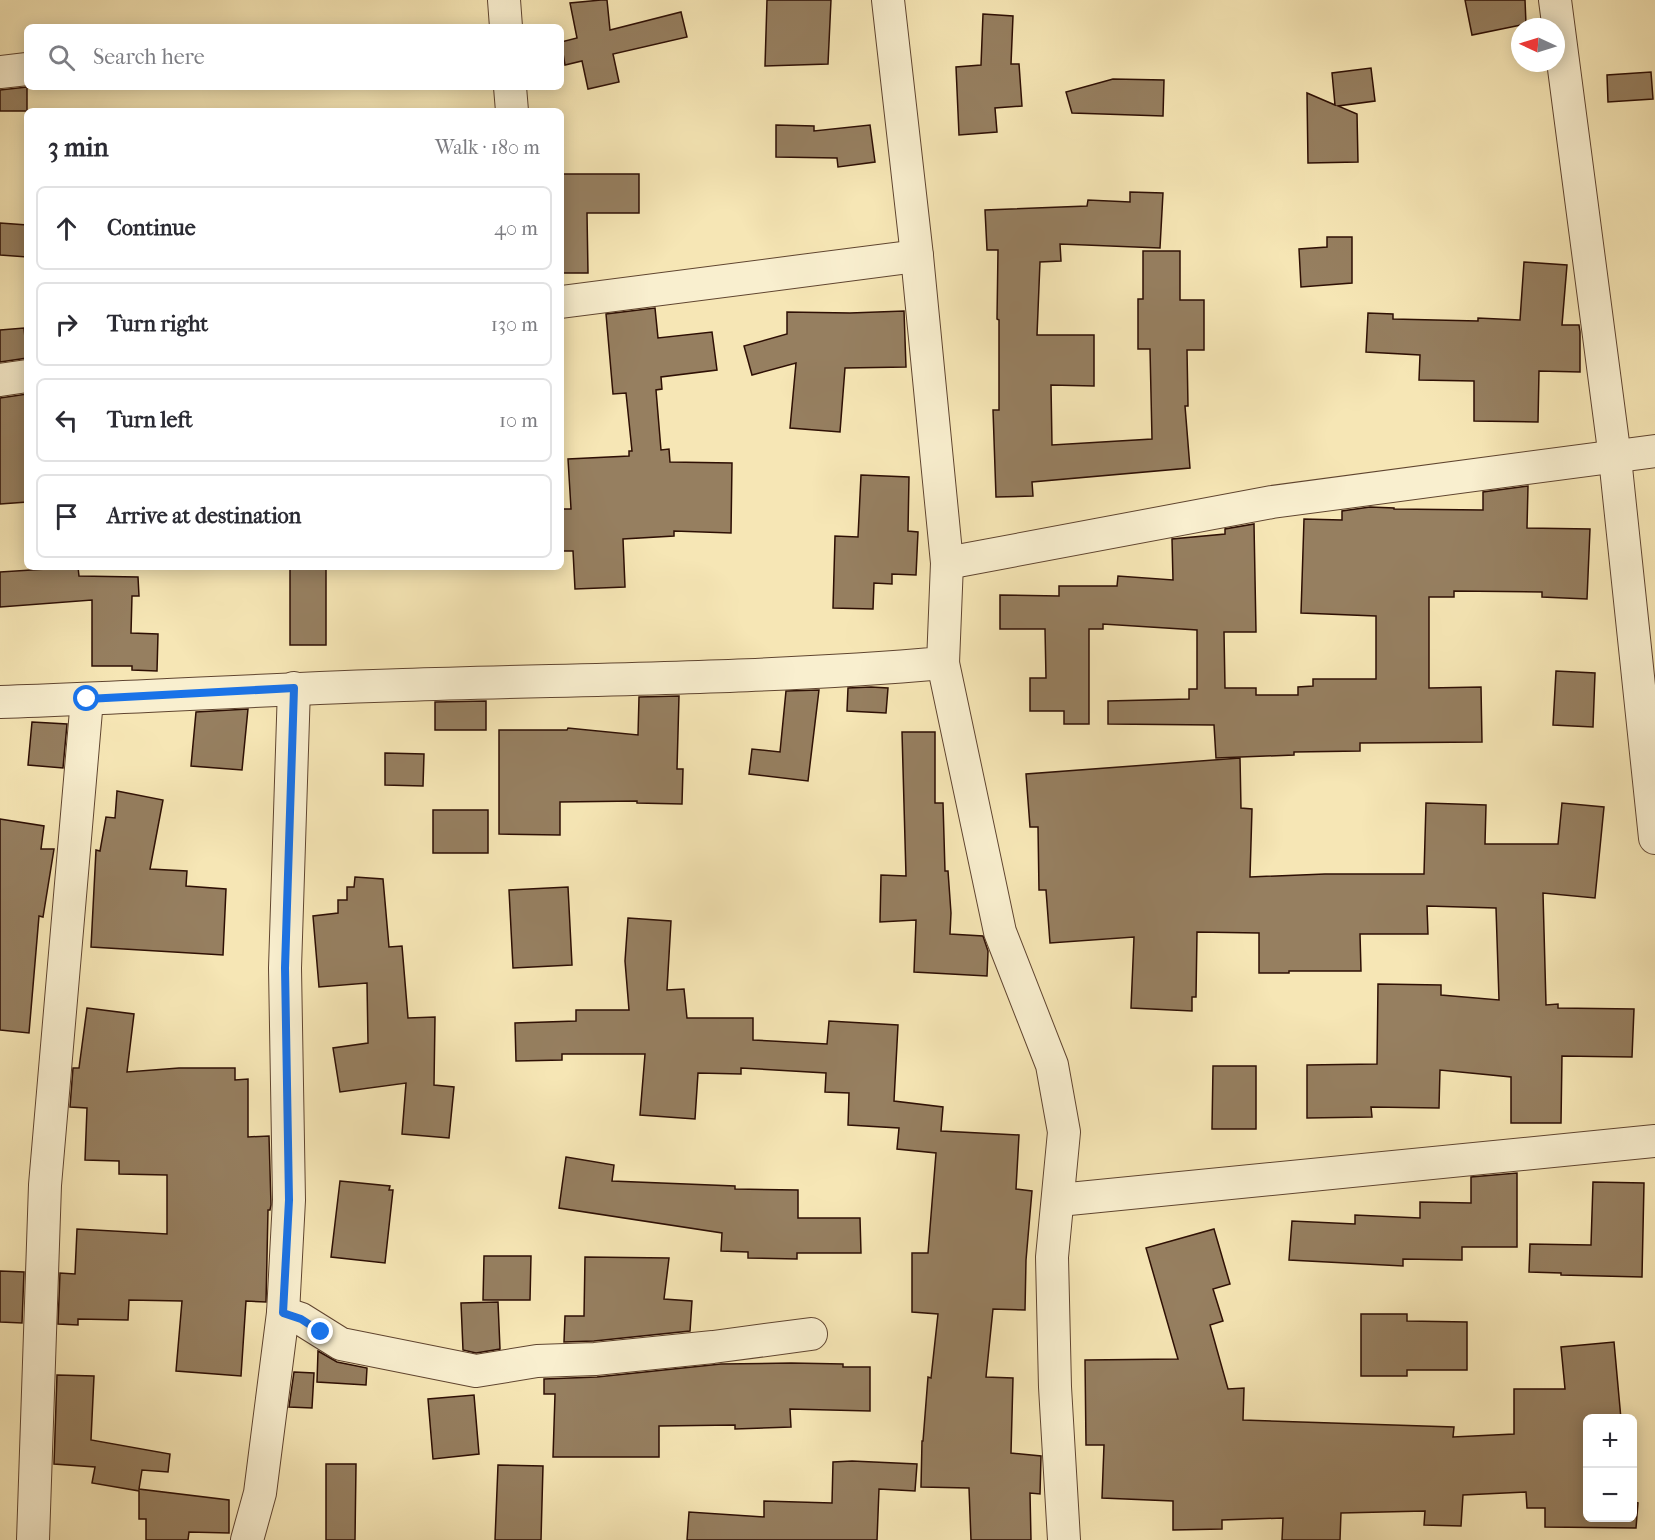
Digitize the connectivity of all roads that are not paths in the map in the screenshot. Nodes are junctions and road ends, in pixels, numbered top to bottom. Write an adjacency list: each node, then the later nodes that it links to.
1 (504, 0): 4 (street)
2 (888, 0): 9 (street)
3 (1556, 0): 14 (street)
4 (506, 24)
5 (24, 69): 6 (street)
6 (0, 72)
7 (510, 90): 8 (street)
8 (512, 108)
9 (916, 256): 10 (street); 15 (street)
10 (564, 302)
11 (24, 376): 12 (street)
12 (0, 380)
13 (1655, 451): 14 (street)
14 (1615, 458): 15 (street); 20 (street)
15 (947, 563): 16 (street)
16 (943, 663): 17 (street); 22 (street)
17 (294, 688): 18 (street); 23 (street)
18 (87, 699): 19 (street); 25 (street)
19 (0, 702)
20 (1655, 838)
21 (1655, 1141): 22 (street)
22 (1059, 1200): 27 (street)
23 (283, 1313): 24 (street); 26 (street)
24 (811, 1334)
25 (33, 1540)
26 (247, 1540)
27 (1064, 1540)

